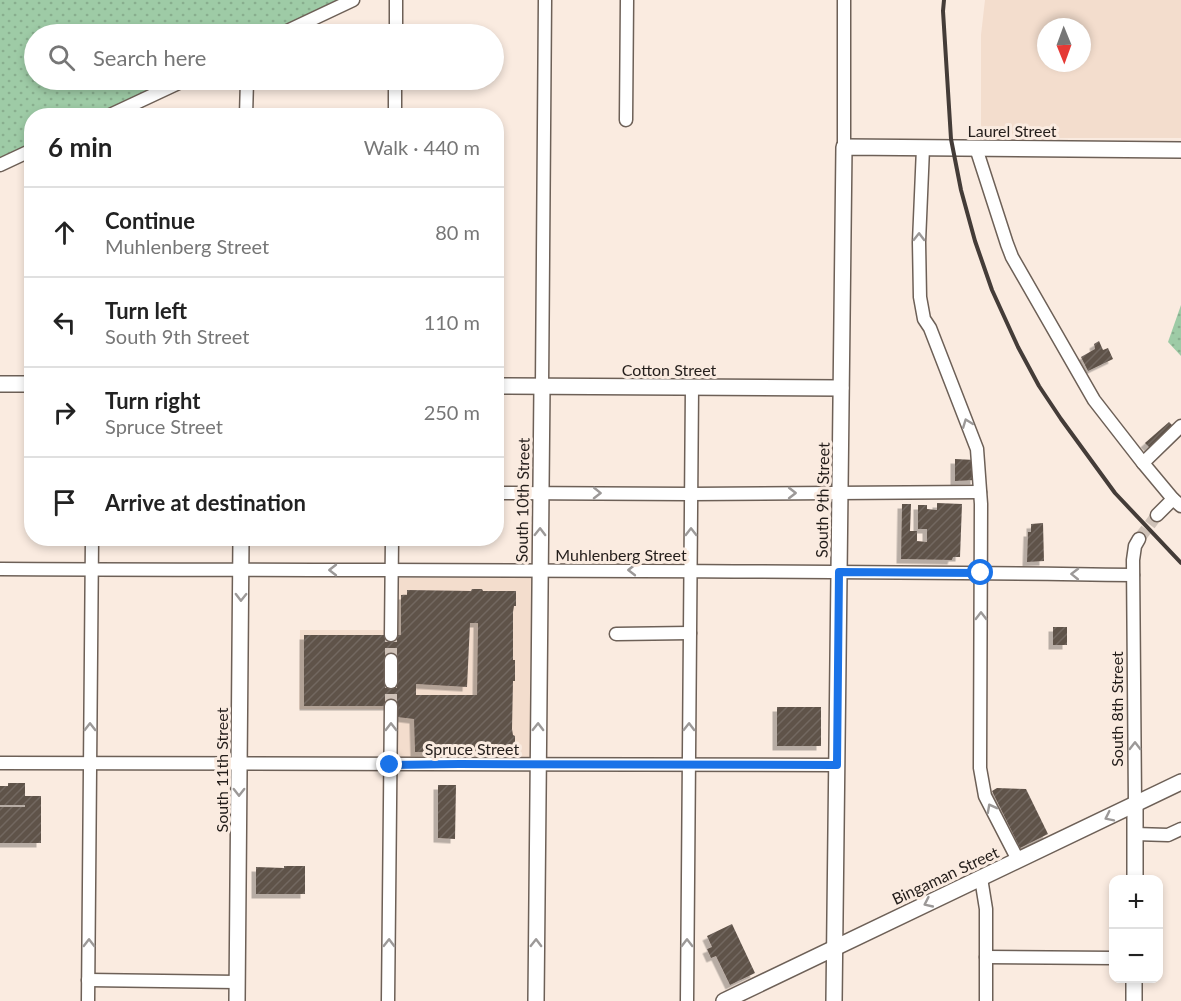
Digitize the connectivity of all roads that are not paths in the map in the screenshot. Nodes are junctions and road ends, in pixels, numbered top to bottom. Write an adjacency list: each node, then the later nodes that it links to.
1 (353, 0): 6 (street)
2 (396, 0): 7 (street)
3 (545, 0): 24 (street, South 10th Street)
4 (627, 0): 14 (street)
5 (844, 0): 15 (street, South 9th Street)
6 (302, 24)
7 (396, 24)
8 (164, 90): 11 (street)
9 (247, 90): 12 (street)
10 (395, 90): 13 (street)
11 (125, 108)
12 (246, 108)
13 (395, 108)
14 (626, 120)
15 (844, 147): 16 (street, Laurel Street); 26 (street, South 9th Street)
16 (923, 148): 17 (street, Laurel Street); 30 (street, one-way to 16)
17 (976, 148): 18 (street, Laurel Street); 28 (street)
18 (1181, 150)
19 (24, 154): 20 (street)
20 (0, 165)
21 (0, 384): 22 (street)
22 (24, 384)
23 (504, 386): 24 (street, Cotton Street)
24 (542, 386): 25 (street, Cotton Street); 29 (street, South 10th Street)
25 (692, 387): 26 (street, Cotton Street); 33 (street)
26 (841, 388): 32 (street, South 9th Street)
27 (1181, 426): 28 (street)
28 (1143, 463): 34 (street)
29 (541, 492): 31 (street); 33 (street, one-way to 33); 45 (street, South 10th Street, one-way to 29)
30 (980, 492): 32 (street); 47 (street)
31 (504, 493)
32 (840, 493): 33 (street, one-way to 32); 46 (street, South 9th Street)
33 (690, 494): 43 (street, one-way to 33)
34 (1177, 502): 35 (street)
35 (1157, 515)
36 (1139, 539): 48 (street, South 8th Street)
37 (92, 546): 41 (street)
38 (241, 546): 42 (street, South 11th Street)
39 (392, 546): 44 (street)
40 (0, 569): 41 (street, Muhlenberg Street)
41 (91, 570): 42 (street, Muhlenberg Street); 56 (street, one-way to 41)
42 (241, 570): 44 (street, Muhlenberg Street, one-way to 42); 57 (street, South 11th Street, one-way to 57)
43 (690, 570): 45 (street, Muhlenberg Street, one-way to 45); 46 (street, Muhlenberg Street); 49 (street)
44 (392, 571): 45 (street, Muhlenberg Street); 50 (street)
45 (540, 571): 58 (street, South 10th Street, one-way to 45)
46 (839, 572): 47 (street, Muhlenberg Street); 61 (street, South 9th Street)
47 (981, 573): 48 (street, Muhlenberg Street, one-way to 47); 66 (street, one-way to 47)
48 (1133, 575): 63 (street, South 8th Street, one-way to 48)
49 (690, 633): 51 (street); 59 (street, one-way to 49)
50 (392, 634)
51 (616, 634)
52 (391, 660): 53 (street)
53 (391, 682)
54 (391, 706): 60 (street, one-way to 54)
55 (0, 763): 56 (street, Spruce Street)
56 (90, 763): 57 (street, Spruce Street); 72 (street, one-way to 56)
57 (239, 764): 60 (street, Spruce Street); 73 (street, South 11th Street, one-way to 73)
58 (538, 764): 59 (street, Spruce Street); 60 (street, Spruce Street); 78 (street, South 10th Street, one-way to 58)
59 (689, 764): 61 (street, Spruce Street); 79 (street, one-way to 59)
60 (390, 765): 77 (street, one-way to 60)
61 (837, 765): 69 (street, South 9th Street)
62 (1181, 782): 63 (street, Bingaman Street)
63 (1135, 804): 65 (street, South 8th Street); 66 (street, Bingaman Street, one-way to 66)
64 (1181, 829): 65 (street)
65 (1135, 834): 67 (street, South 8th Street)
66 (1018, 860): 68 (street, Bingaman Street)
67 (1135, 875)
68 (981, 878): 69 (street, Bingaman Street, one-way to 69); 70 (street)
69 (834, 948): 80 (street, Bingaman Street); 81 (street, South 9th Street)
70 (986, 957): 71 (street); 82 (street)
71 (1109, 958)
72 (88, 980): 73 (street); 75 (street)
73 (237, 982): 76 (street, South 11th Street)
74 (1134, 983): 83 (street)
75 (88, 1001)
76 (237, 1001)
77 (388, 1001)
78 (536, 1001)
79 (687, 1001)
80 (724, 1001)
81 (834, 1001)
82 (986, 1001)
83 (1134, 1001)

